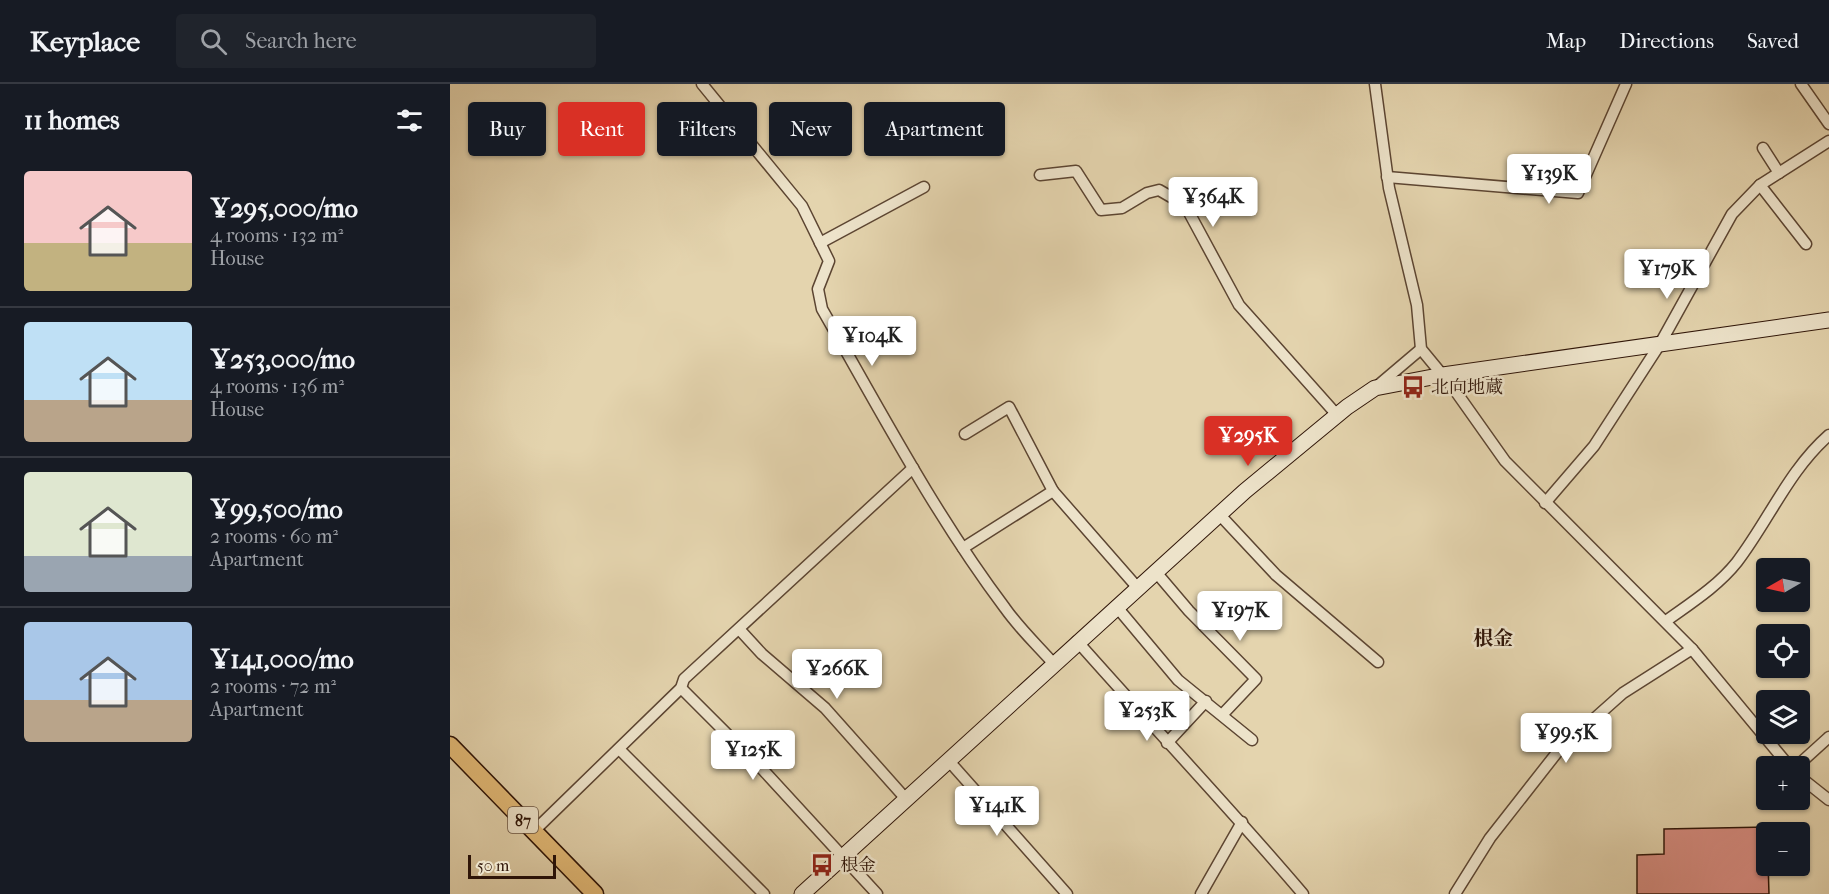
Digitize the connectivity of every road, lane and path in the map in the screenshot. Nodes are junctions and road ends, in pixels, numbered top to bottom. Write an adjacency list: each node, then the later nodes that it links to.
1 (702, 84): 13 (street)
2 (1375, 84): 10 (street)
3 (1626, 84): 10 (street)
4 (1801, 84): 5 (street)
5 (1829, 124)
6 (1829, 141): 8 (street)
7 (1763, 148): 8 (street)
8 (1779, 173): 11 (street)
9 (1040, 175): 20 (street)
10 (1387, 177): 17 (street)
11 (1760, 185): 14 (street); 16 (street)
12 (924, 187): 13 (street)
13 (820, 243): 23 (street)
14 (1806, 244)
15 (1828, 319): 16 (street)
16 (1660, 344): 18 (street); 25 (street)
17 (1421, 349): 18 (street); 19 (street)
18 (1443, 375): 19 (street); 25 (street)
19 (1375, 388): 20 (street)
20 (1337, 415): 26 (street)
21 (965, 434): 24 (street)
22 (1829, 435): 31 (street)
23 (913, 468): 27 (street); 32 (street)
24 (1053, 491): 27 (street); 29 (street)
25 (1545, 503): 31 (street)
26 (1219, 514): 28 (street); 35 (street)
27 (963, 548): 36 (street)
28 (1155, 571): 29 (street); 39 (street)
29 (1137, 587): 30 (street)
30 (1116, 606): 33 (street); 38 (street)
31 (1666, 621): 34 (street)
32 (739, 629): 37 (street); 49 (street)
33 (1077, 641): 36 (street); 42 (street)
34 (1692, 649): 45 (street); 61 (street)
35 (1378, 662)
36 (1053, 663): 47 (street)
37 (681, 688): 44 (street); 53 (street)
38 (1206, 701): 39 (street); 42 (street)
39 (1222, 715): 41 (street)
40 (1829, 737): 46 (street)
41 (1252, 740)
42 (1167, 743): 51 (street)
43 (450, 746): 52 (main road, 87)
44 (619, 748): 52 (street); 55 (street)
45 (1781, 756)
46 (1808, 756)
47 (948, 760): 49 (street); 58 (street)
48 (1810, 785): 50 (street)
49 (906, 799): 53 (street)
50 (1829, 800)
51 (1242, 822): 59 (street); 60 (street)
52 (534, 831): 54 (main road, 87)
53 (843, 856): 56 (street); 57 (street)
54 (595, 894)
55 (764, 894)
56 (802, 894)
57 (877, 894)
58 (1067, 894)
59 (1201, 894)
60 (1303, 894)
61 (1455, 894)

